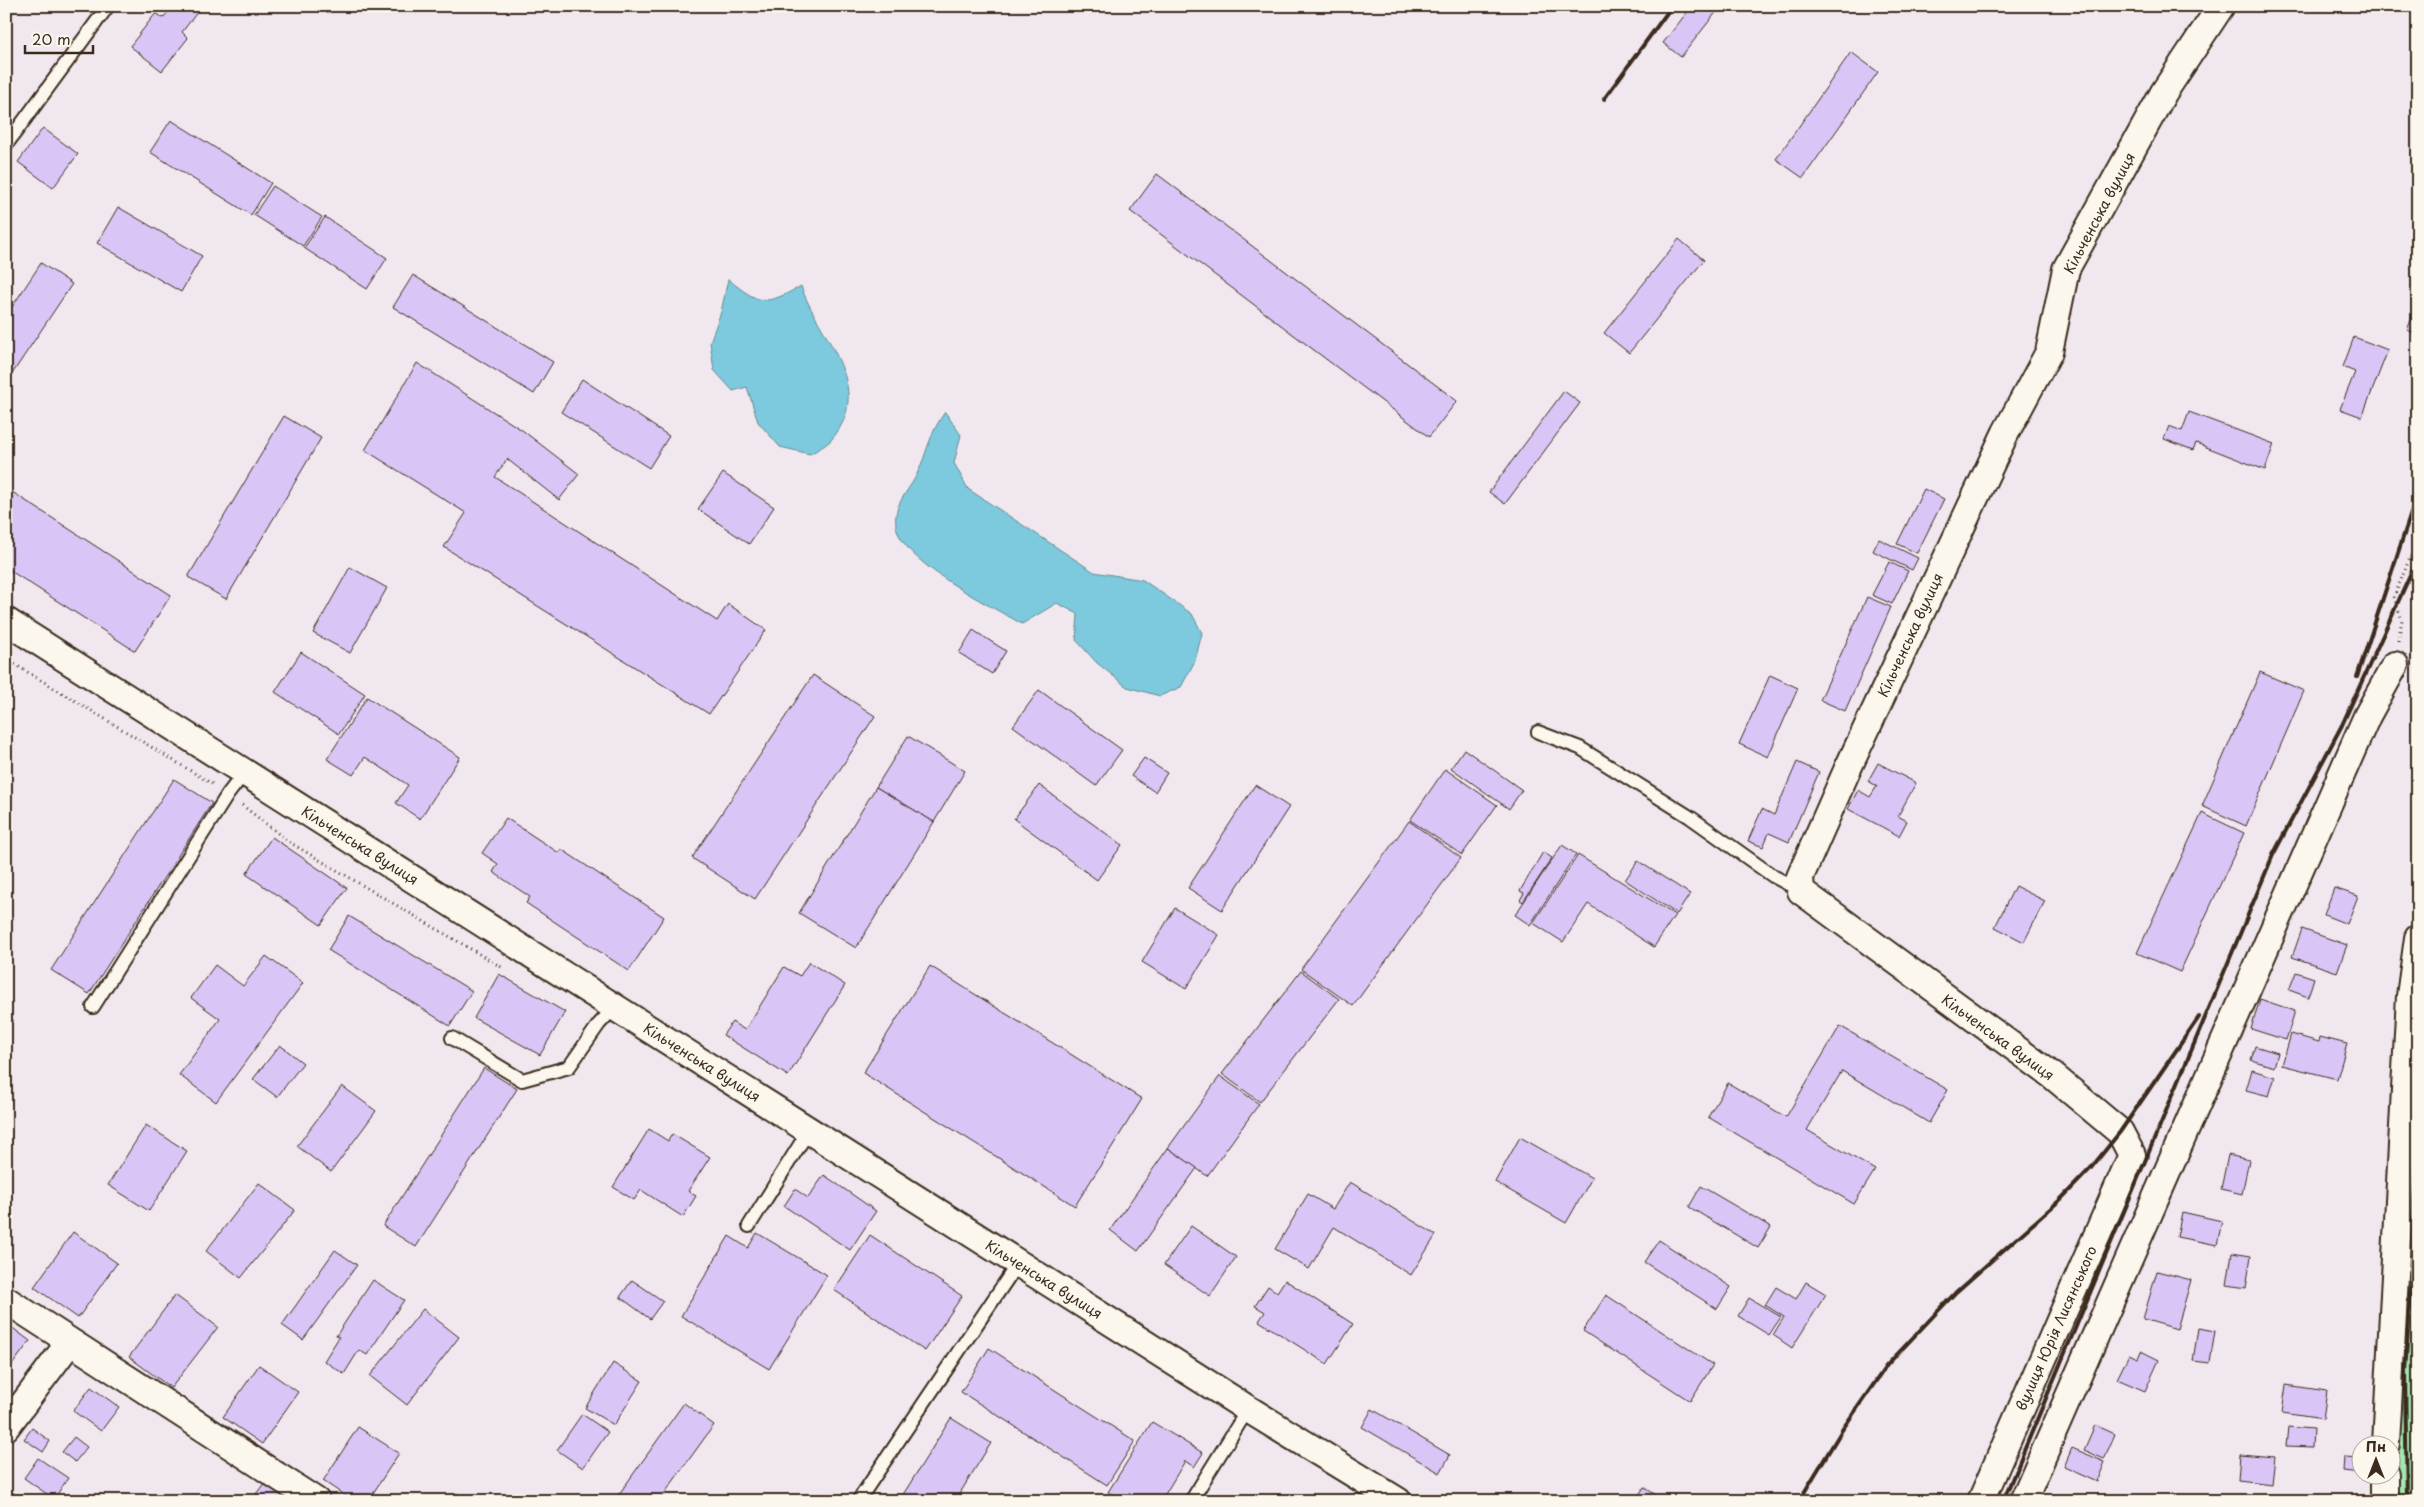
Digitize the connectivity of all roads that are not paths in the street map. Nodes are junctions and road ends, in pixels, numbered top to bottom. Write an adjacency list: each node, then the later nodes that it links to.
1 (108, 6): 3 (lane)
2 (2221, 6): 8 (street, Кільченська вулиця)
3 (6, 146)
4 (6, 621): 7 (street, Кільченська вулиця)
5 (2394, 665): 28 (street)
6 (1538, 732): 8 (lane)
7 (245, 772): 10 (lane); 11 (street, Кільченська вулиця)
8 (1801, 890): 14 (street, Кільченська вулиця)
9 (2418, 938): 21 (street)
10 (93, 1007)
11 (615, 1007): 12 (lane); 13 (street, Кільченська вулиця)
12 (452, 1038)
13 (809, 1130): 15 (lane); 16 (street, Кільченська вулиця)
14 (2132, 1155): 27 (street, вулиця Юрія Лисянського)
15 (749, 1226)
16 (1018, 1263): 19 (street, Кільченська вулиця); 24 (lane)
17 (6, 1300): 18 (street)
18 (69, 1343): 20 (street); 23 (street)
19 (1248, 1409): 25 (lane); 26 (street, Кільченська вулиця)
20 (6, 1426)
21 (2387, 1434)
22 (2385, 1484): 29 (street)
23 (316, 1501)
24 (858, 1501)
25 (1191, 1501)
26 (1398, 1501)
27 (1980, 1501)
28 (2024, 1501)
29 (2385, 1501)

